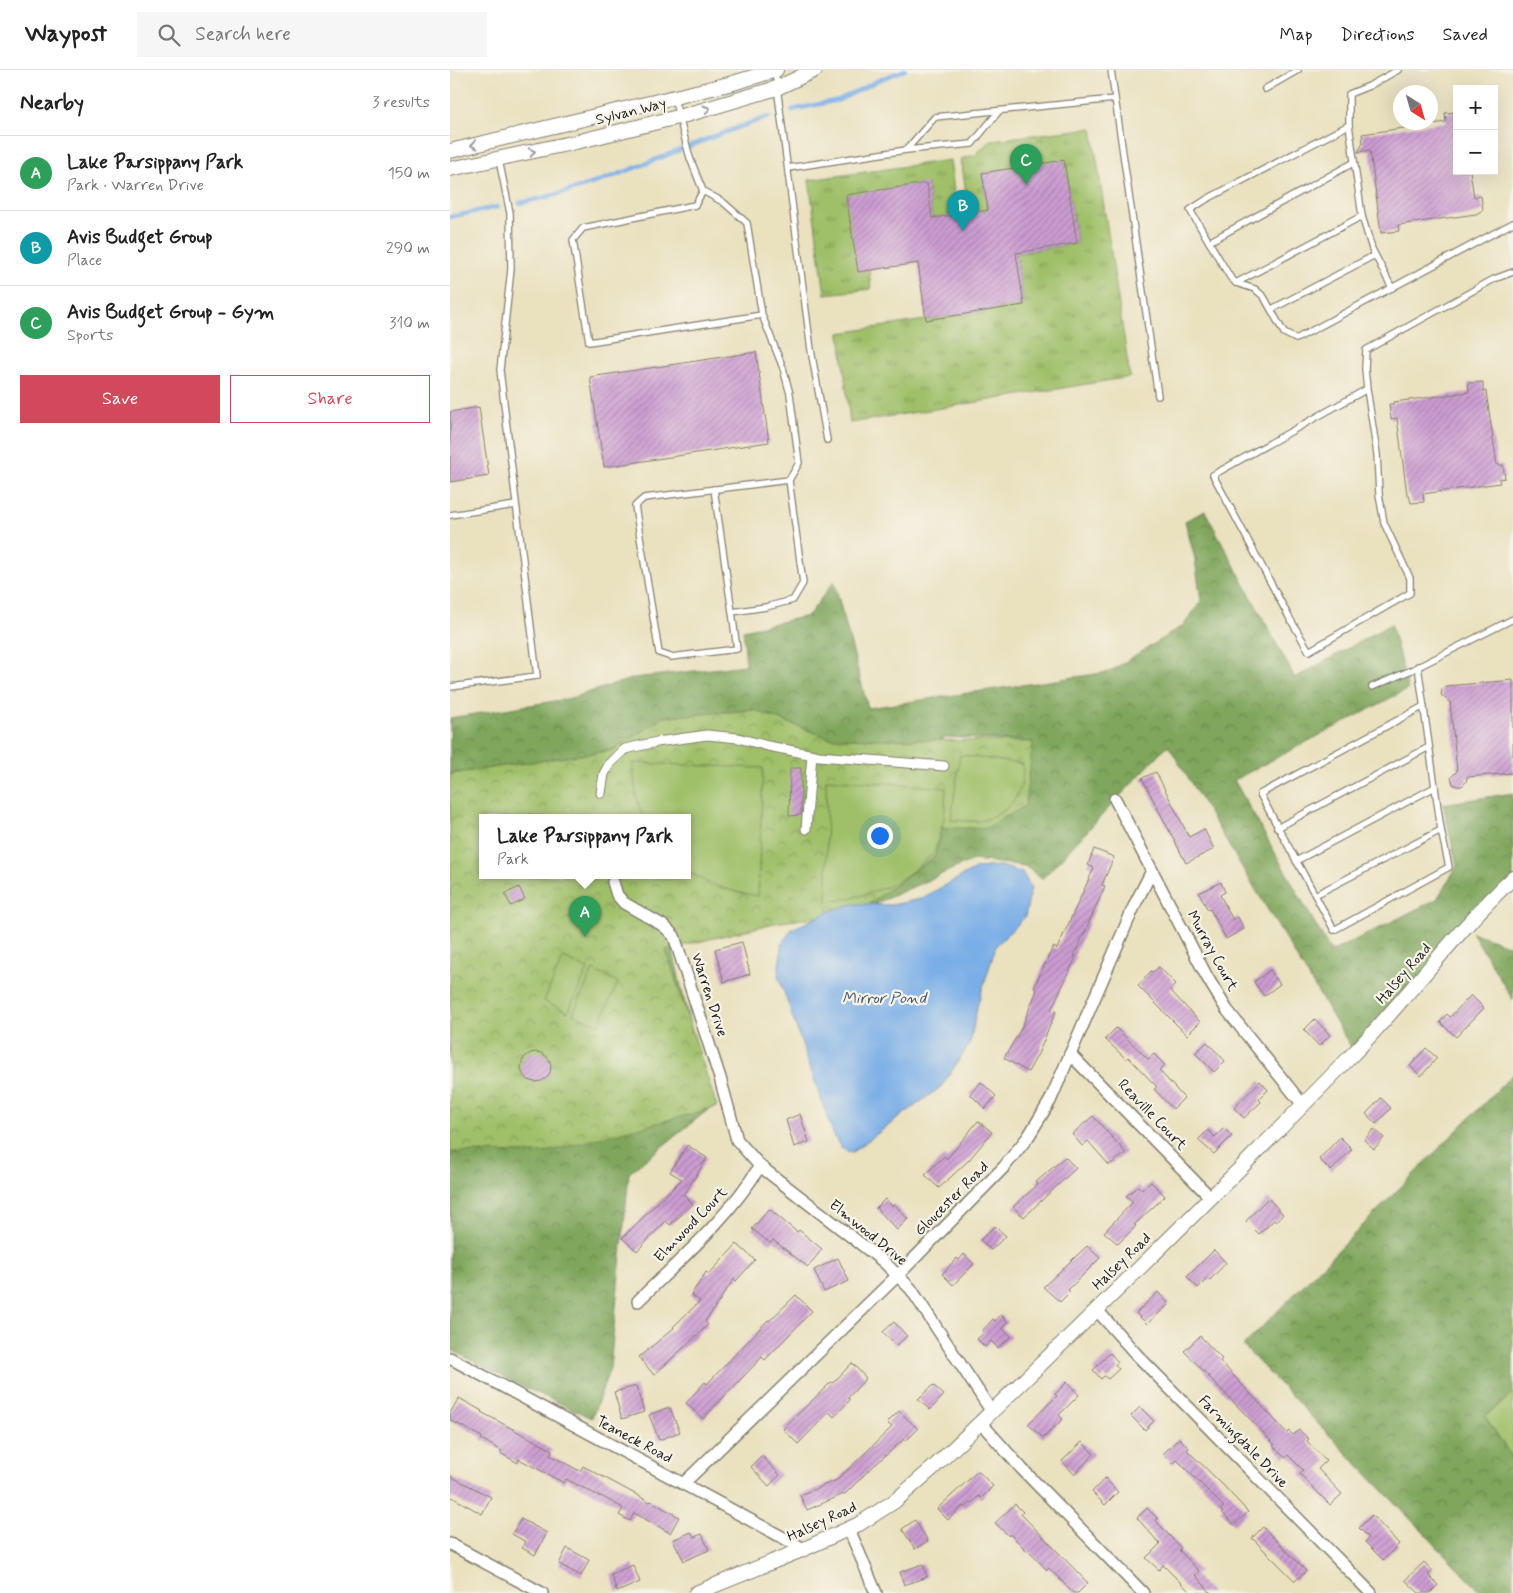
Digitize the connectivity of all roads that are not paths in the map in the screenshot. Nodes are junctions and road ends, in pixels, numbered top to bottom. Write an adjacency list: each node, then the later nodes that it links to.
1 (775, 70): 6 (lane); 8 (street, Sylvan Way)
2 (815, 70): 6 (street, Sylvan Way)
3 (1111, 70): 9 (lane)
4 (1298, 70): 7 (lane)
5 (1398, 70): 12 (lane)
6 (777, 88): 11 (street, Sylvan Way, one-way to 6); 18 (lane)
7 (1265, 89)
8 (674, 98): 11 (lane); 13 (street, Sylvan Way)
9 (1115, 99): 10 (lane); 31 (lane)
10 (999, 111): 14 (lane); 14 (lane)
11 (679, 117): 16 (street, Sylvan Way, one-way to 11); 20 (lane)
12 (1349, 125): 17 (lane); 23 (lane)
13 (496, 140): 15 (street, Sylvan Way, one-way to 15); 16 (street)
14 (906, 150): 18 (lane)
15 (450, 151)
16 (499, 159): 19 (street, Sylvan Way); 35 (lane)
17 (1353, 163): 21 (lane); 23 (lane)
18 (788, 168): 32 (lane)
19 (450, 169)
20 (703, 191): 29 (lane); 29 (lane)
21 (1362, 216): 24 (lane); 26 (lane)
22 (1513, 223): 27 (lane)
23 (1209, 242): 26 (lane)
24 (1375, 255): 27 (lane); 28 (lane)
25 (1513, 272): 30 (lane)
26 (1236, 283): 28 (lane)
27 (1392, 288): 28 (lane)
28 (1272, 310)
29 (762, 315): 33 (lane)
30 (1367, 389): 30 (lane)
31 (1158, 396)
32 (827, 440)
33 (789, 480): 34 (lane); 37 (lane)
34 (714, 489): 37 (lane); 37 (lane)
35 (516, 505): 36 (lane); 40 (lane)
36 (450, 515)
37 (732, 612)
38 (1513, 619): 39 (lane)
39 (1418, 666): 41 (lane); 42 (lane)
40 (450, 687)
41 (1372, 687)
42 (1424, 706): 43 (lane); 49 (lane)
43 (1429, 747): 46 (lane); 49 (lane)
44 (812, 755): 45 (street); 47 (street); 50 (street)
45 (944, 766)
46 (1435, 787): 51 (lane); 52 (lane)
47 (601, 793)
48 (1115, 799): 53 (street, Murray Court)
49 (1277, 828): 52 (lane)
50 (806, 829)
51 (1441, 830): 56 (lane); 56 (lane)
52 (1296, 861): 56 (lane)
53 (1152, 871): 57 (street, Gloucester Road); 58 (street, Murray Court)
54 (1513, 878): 58 (street, Halsey Road)
55 (613, 882): 59 (street, Warren Drive)
56 (1315, 895)
57 (1070, 1054): 61 (street, Reaville Court); 62 (street, Gloucester Road)
58 (1303, 1105): 61 (street, Halsey Road)
59 (740, 1145): 60 (street, Elmwood Drive)
60 (760, 1166): 62 (street, Elmwood Drive); 63 (street, Elmwood Court)
61 (1211, 1198): 64 (street, Halsey Road)
62 (898, 1275): 66 (street, Elmwood Drive); 68 (street, Gloucester Road)
63 (638, 1300)
64 (1096, 1310): 66 (street, Halsey Road); 76 (street, Farmingdale Drive)
65 (450, 1358): 68 (street, Teaneck Road)
66 (992, 1412): 67 (street, Halsey Road)
67 (981, 1423): 69 (street, Halsey Road); 75 (street)
68 (684, 1484): 71 (street, Teaneck Road)
69 (849, 1529): 71 (street, Halsey Road); 74 (street)
70 (450, 1544): 72 (street)
71 (804, 1548): 73 (street, Halsey Road)
72 (542, 1593)
73 (696, 1593)
74 (876, 1593)
75 (1143, 1593)
76 (1371, 1593)

